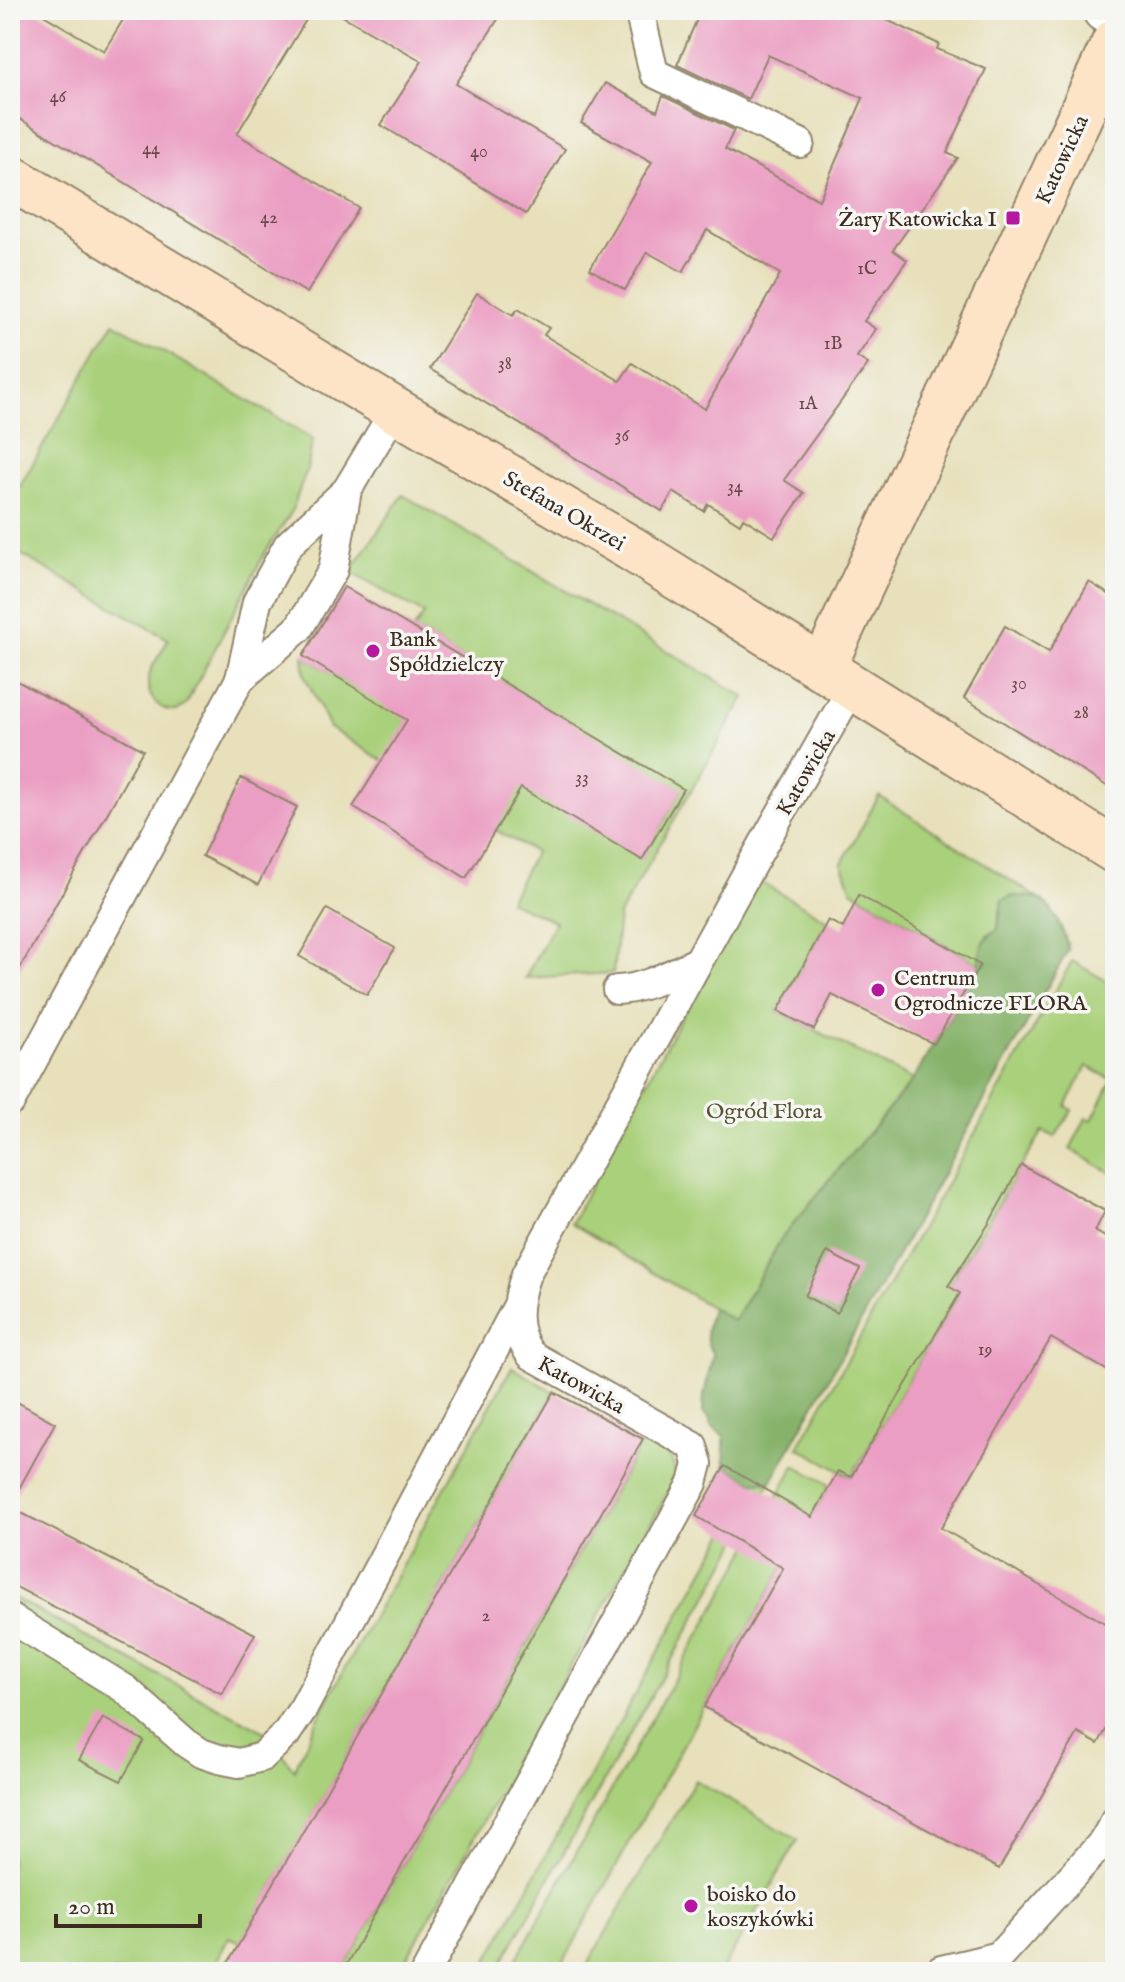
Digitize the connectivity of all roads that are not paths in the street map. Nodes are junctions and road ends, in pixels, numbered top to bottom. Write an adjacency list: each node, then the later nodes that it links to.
1 (639, 10): 5 (lane)
2 (1105, 10): 3 (street)
3 (1115, 15)
4 (1115, 41): 9 (street, Katowicka)
5 (800, 143)
6 (10, 177): 7 (street, Stefana Okrzei)
7 (395, 410): 8 (lane); 9 (street, Stefana Okrzei)
8 (347, 490): 10 (lane); 10 (lane)
9 (838, 677): 11 (street, Stefana Okrzei); 12 (lane, Katowicka)
10 (240, 679): 14 (lane)
11 (1115, 851)
12 (697, 962): 13 (lane); 15 (lane, Katowicka)
13 (617, 990)
14 (11, 1101)
15 (518, 1307): 16 (lane); 19 (lane, Katowicka)
16 (10, 1618)
17 (1115, 1821): 18 (lane)
18 (941, 1970)
19 (426, 1972)

